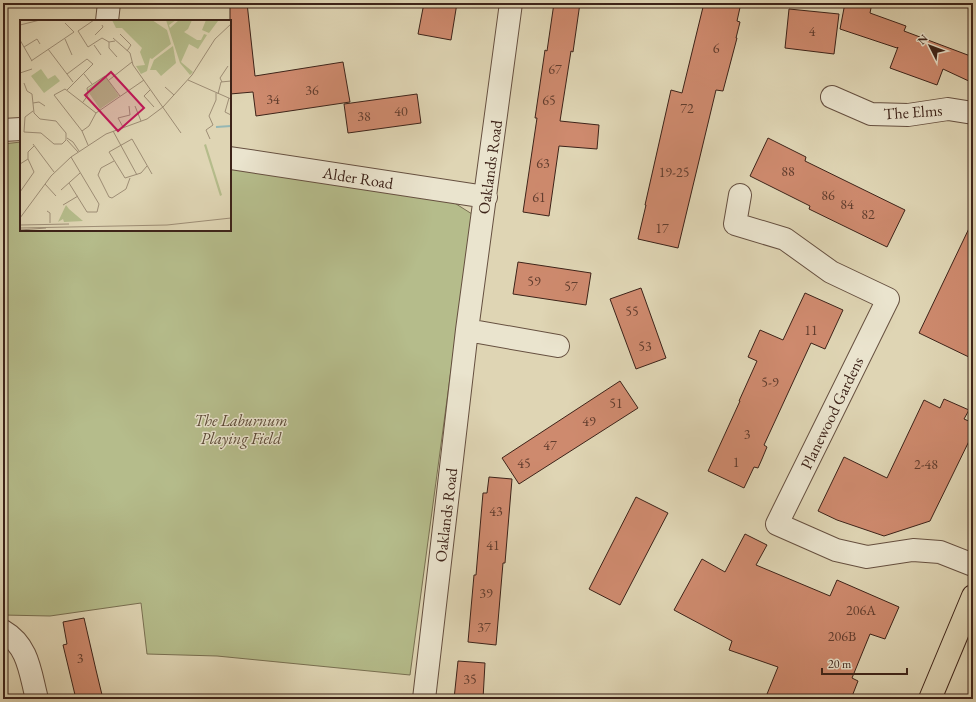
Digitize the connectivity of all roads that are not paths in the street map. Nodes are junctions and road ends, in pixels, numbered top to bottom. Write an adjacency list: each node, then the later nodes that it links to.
1 (109, 3): 3 (street)
2 (511, 3): 10 (street, Oaklands Road)
3 (107, 20)
4 (832, 97): 5 (street, The Elms)
5 (973, 113)
6 (20, 128): 7 (street)
7 (3, 130)
8 (231, 158): 10 (street, Alder Road)
9 (740, 195): 13 (street, Planewood Gardens)
10 (486, 197): 11 (street, Oaklands Road)
11 (467, 330): 12 (street); 17 (street, Oaklands Road)
12 (558, 346)
13 (973, 565)
14 (973, 596): 18 (main road)
15 (3, 631): 16 (street)
16 (37, 699)
17 (424, 699)
18 (930, 699)

